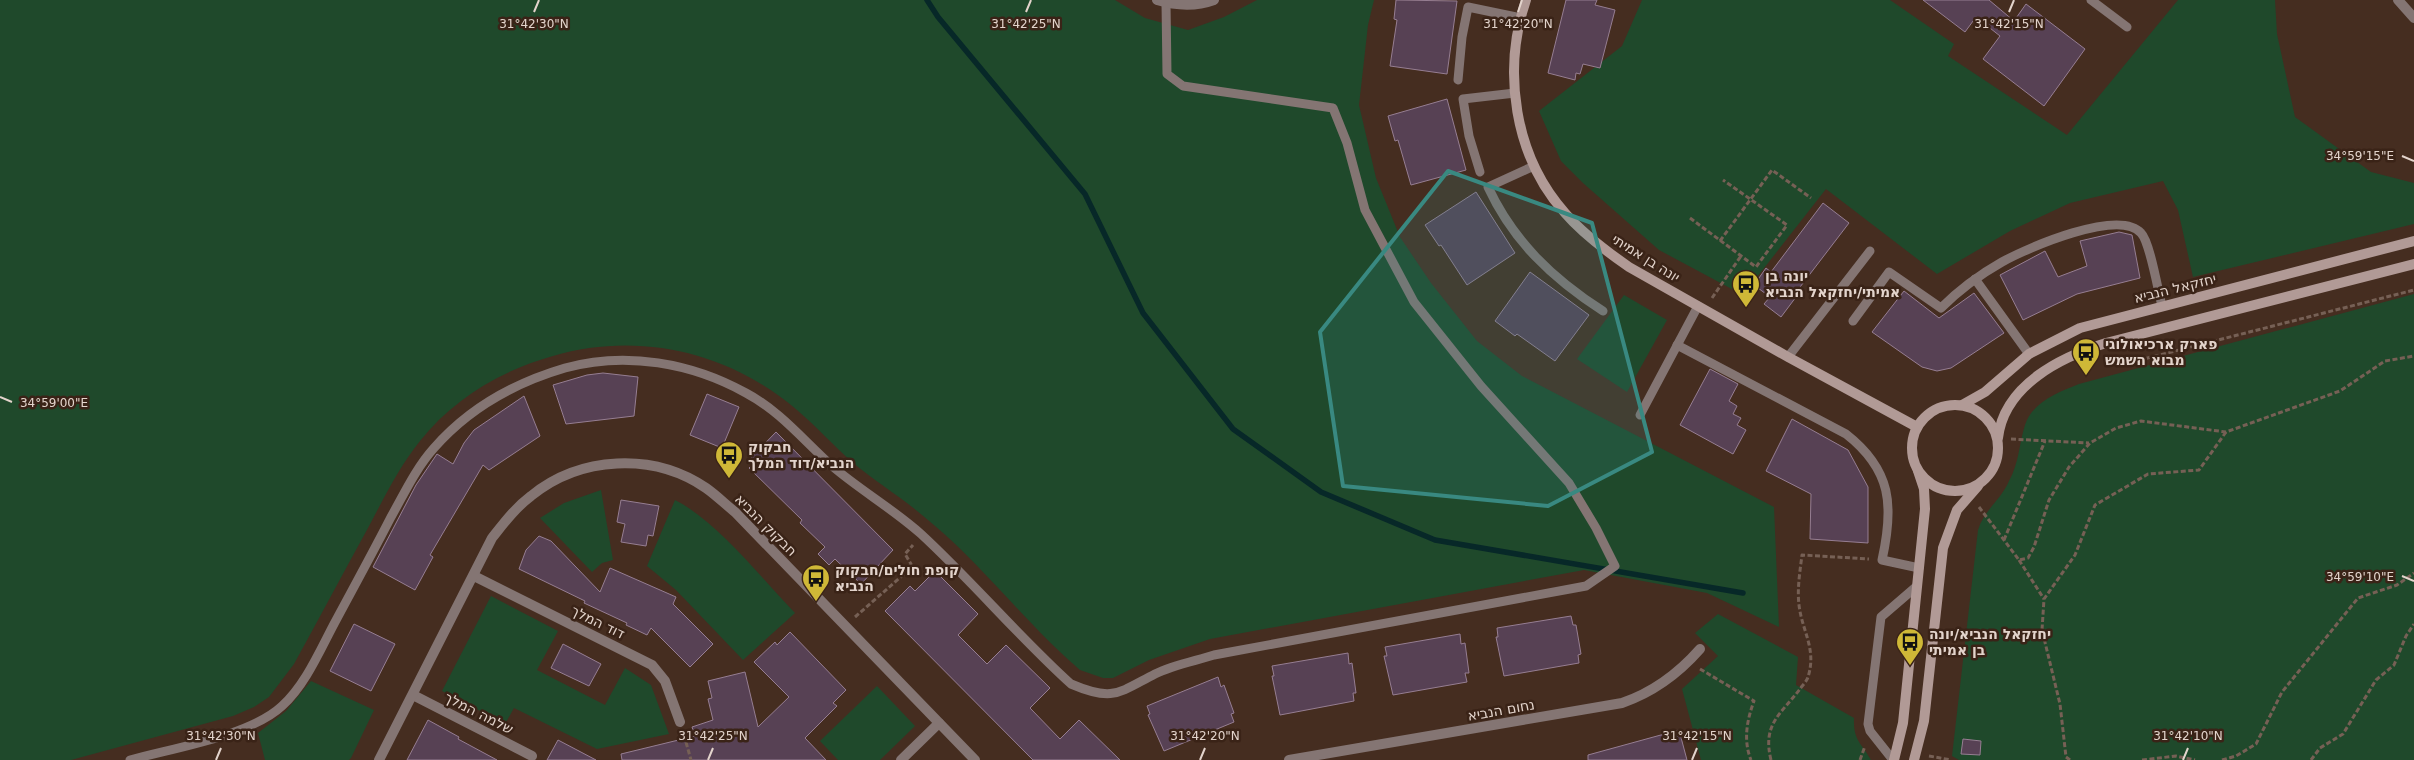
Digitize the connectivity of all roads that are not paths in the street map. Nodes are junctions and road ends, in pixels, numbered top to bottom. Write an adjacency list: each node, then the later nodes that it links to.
1 (1214, 0): 5 (street)
2 (1526, 0): 6 (street, יונה בן אמיתי)
3 (2091, 0): 8 (lane)
4 (2398, 0): 7 (street)
5 (1162, 1): 39 (lane)
6 (1521, 18): 9 (lane); 10 (street, יונה בן אמיתי)
7 (2414, 18)
8 (2127, 27)
9 (1458, 80)
10 (1515, 93): 11 (street, יונה בן אמיתי); 12 (lane)
11 (1534, 166): 18 (street, יונה בן אמיתי); 19 (lane)
12 (1480, 172)
13 (2414, 241): 17 (street, יחזקאל הנביא)
14 (1870, 250): 23 (lane)
15 (2414, 264): 27 (street)
16 (1975, 280): 17 (lane); 20 (lane); 22 (lane)
17 (2162, 306): 22 (street, יחזקאל הנביא)
18 (1701, 308): 21 (lane); 23 (street, יונה בן אמיתי)
19 (1602, 311)
20 (1853, 321)
21 (1677, 345): 25 (lane); 30 (lane)
22 (2029, 354): 24 (street, יחזקאל הנביא)
23 (1788, 357): 26 (street, יונה בן אמיתי)
24 (1962, 405): 26 (street); 27 (street)
25 (1640, 415)
26 (1918, 427): 28 (street)
27 (1998, 438): 29 (street)
28 (1918, 471): 29 (street); 30 (street)
29 (1978, 486): 38 (street)
30 (1919, 568): 32 (street)
31 (474, 576): 34 (street, חבקוק הנביא); 35 (street, דוד המלך); 36 (street, חבקוק הנביא)
32 (1918, 586): 44 (street); 44 (lane)
33 (1700, 648): 43 (street, נחום הנביא)
34 (413, 695): 37 (street, שלמה המלך); 40 (street, חבקוק הנביא)
35 (680, 722)
36 (939, 723): 41 (street); 42 (street, חבקוק הנביא)
37 (532, 756)
38 (1916, 756)
39 (130, 760)
40 (379, 760)
41 (901, 760)
42 (975, 760)
43 (1289, 760)
44 (1894, 760)

